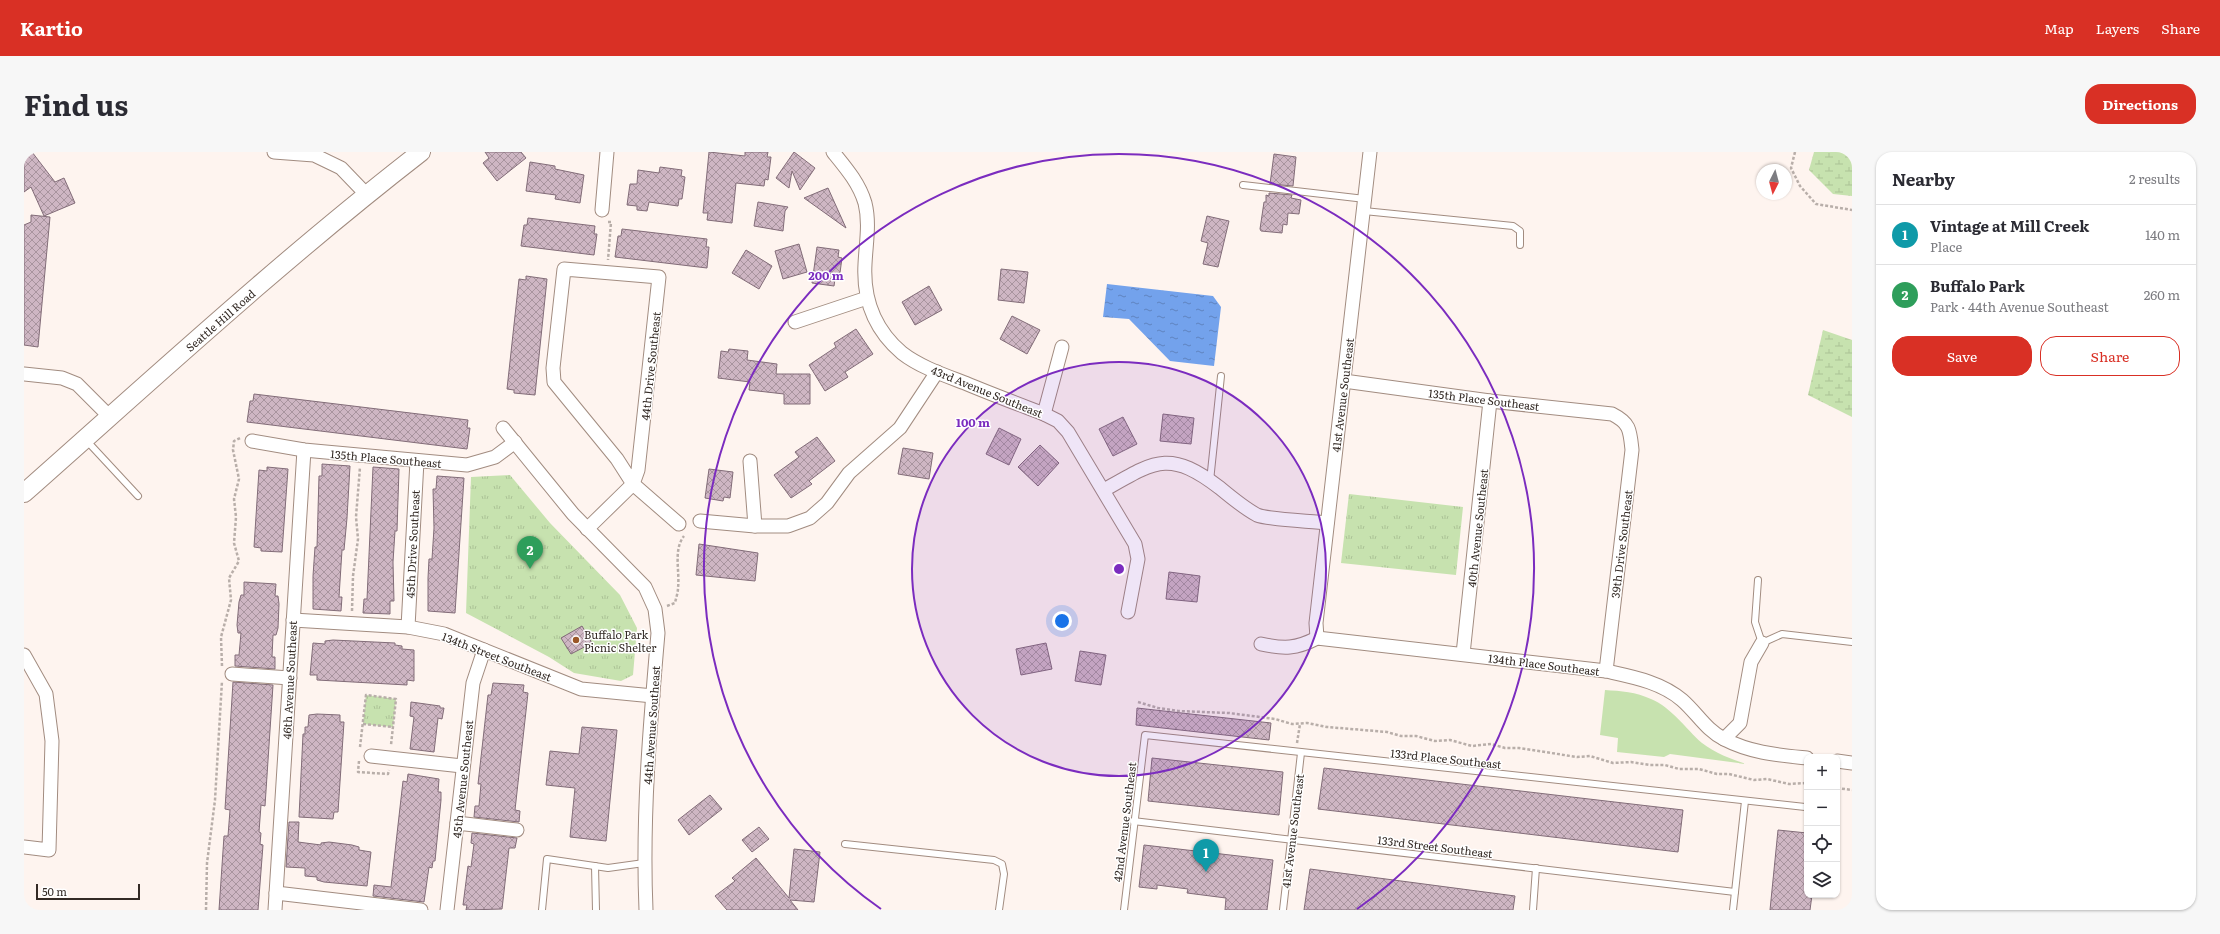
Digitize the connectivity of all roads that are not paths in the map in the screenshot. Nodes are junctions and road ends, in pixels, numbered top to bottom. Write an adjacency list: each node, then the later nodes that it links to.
1 (274, 152): 6 (street)
2 (421, 152): 8 (main road, Seattle Hill Road)
3 (607, 152): 10 (street)
4 (833, 152): 12 (street, 43rd Avenue Southeast)
5 (1370, 152): 9 (street, 41st Avenue Southeast)
6 (314, 154): 8 (street)
7 (1243, 185): 9 (lane)
8 (366, 194): 21 (main road, Seattle Hill Road)
9 (1364, 205): 11 (lane); 18 (street, 41st Avenue Southeast)
10 (604, 215)
11 (1520, 245)
12 (867, 298): 13 (street); 15 (street, 43rd Avenue Southeast)
13 (795, 322)
14 (1062, 347): 20 (street)
15 (937, 372): 20 (street, 43rd Avenue Southeast); 38 (street)
16 (24, 374): 21 (street)
17 (1221, 376): 30 (lane)
18 (1344, 381): 19 (street, 135th Place Southeast); 36 (street, 41st Avenue Southeast)
19 (1490, 401): 22 (street, 135th Place Southeast); 49 (street, 40th Avenue Southeast)
20 (1044, 414): 32 (street, 43rd Avenue Southeast)
21 (110, 417): 24 (main road, Seattle Hill Road)
22 (1622, 419): 51 (street, 39th Drive Southeast)
23 (503, 428): 26 (street, 44th Avenue Southeast)
24 (85, 439): 33 (main road, Seattle Hill Road); 34 (lane)
25 (252, 441): 27 (street, 135th Place Southeast)
26 (515, 442): 28 (street, 135th Place Southeast); 39 (street, 44th Avenue Southeast)
27 (304, 450): 28 (street, 135th Place Southeast); 42 (street, 46th Avenue Southeast)
28 (417, 461): 43 (street, 45th Drive Southeast)
29 (750, 461): 38 (street)
30 (1210, 481): 32 (street); 36 (street)
31 (633, 484): 31 (street, 44th Drive Southeast); 37 (street); 39 (street, 44th Drive Southeast)
32 (1104, 490): 41 (street, 43rd Avenue Southeast)
33 (24, 493)
34 (138, 496)
35 (700, 521): 38 (street)
36 (1327, 523): 44 (street, 41st Avenue Southeast)
37 (682, 526)
38 (755, 526)
39 (587, 529): 54 (street, 44th Avenue Southeast)
40 (1758, 580): 46 (lane)
41 (1128, 612)
42 (293, 620): 43 (street, 134th Street Southeast); 53 (street, 46th Avenue Southeast)
43 (408, 628): 48 (street, 134th Street Southeast)
44 (1317, 638): 47 (street); 49 (street, 134th Place Southeast)
45 (1852, 642): 46 (lane)
46 (1762, 643): 56 (street)
47 (1261, 644)
48 (484, 650): 54 (street, 134th Street Southeast); 62 (street, 45th Avenue Southeast)
49 (1463, 654): 51 (street, 134th Place Southeast)
50 (24, 655): 70 (street)
51 (1606, 671): 56 (street, 134th Place Southeast)
52 (232, 674): 53 (street)
53 (290, 678): 75 (street, 46th Avenue Southeast)
54 (652, 696): 71 (street, 44th Avenue Southeast)
55 (1145, 736): 57 (lane, 133rd Place Southeast); 65 (lane, 42nd Avenue Southeast)
56 (1724, 739): 59 (street, 134th Place Southeast)
57 (1301, 753): 63 (lane, 133rd Place Southeast); 68 (lane, 41st Avenue Southeast)
58 (371, 756): 62 (street)
59 (1804, 758)
60 (1840, 761): 61 (street)
61 (1852, 762)
62 (462, 766): 66 (street, 45th Avenue Southeast)
63 (1745, 801): 64 (lane, 133rd Place Southeast); 74 (lane)
64 (1804, 806)
65 (1133, 821): 68 (lane, 133rd Street Southeast); 83 (lane, 42nd Avenue Southeast)
66 (457, 823): 67 (street); 78 (street, 45th Avenue Southeast)
67 (517, 830)
68 (1291, 839): 73 (lane, 133rd Street Southeast); 84 (lane, 41st Avenue Southeast)
69 (845, 844): 82 (lane)
70 (24, 847)
71 (644, 863): 72 (lane); 81 (street, 44th Avenue Southeast)
72 (595, 866): 79 (lane); 80 (lane)
73 (1536, 868): 74 (lane, 133rd Street Southeast); 85 (lane)
74 (1735, 892): 86 (lane)
75 (276, 893): 76 (street, 46th Avenue Southeast); 77 (street)
76 (275, 910)
77 (421, 910)
78 (447, 910)
79 (542, 910)
80 (596, 910)
81 (646, 910)
82 (999, 910)
83 (1124, 910)
84 (1283, 910)
85 (1533, 910)
86 (1733, 910)

